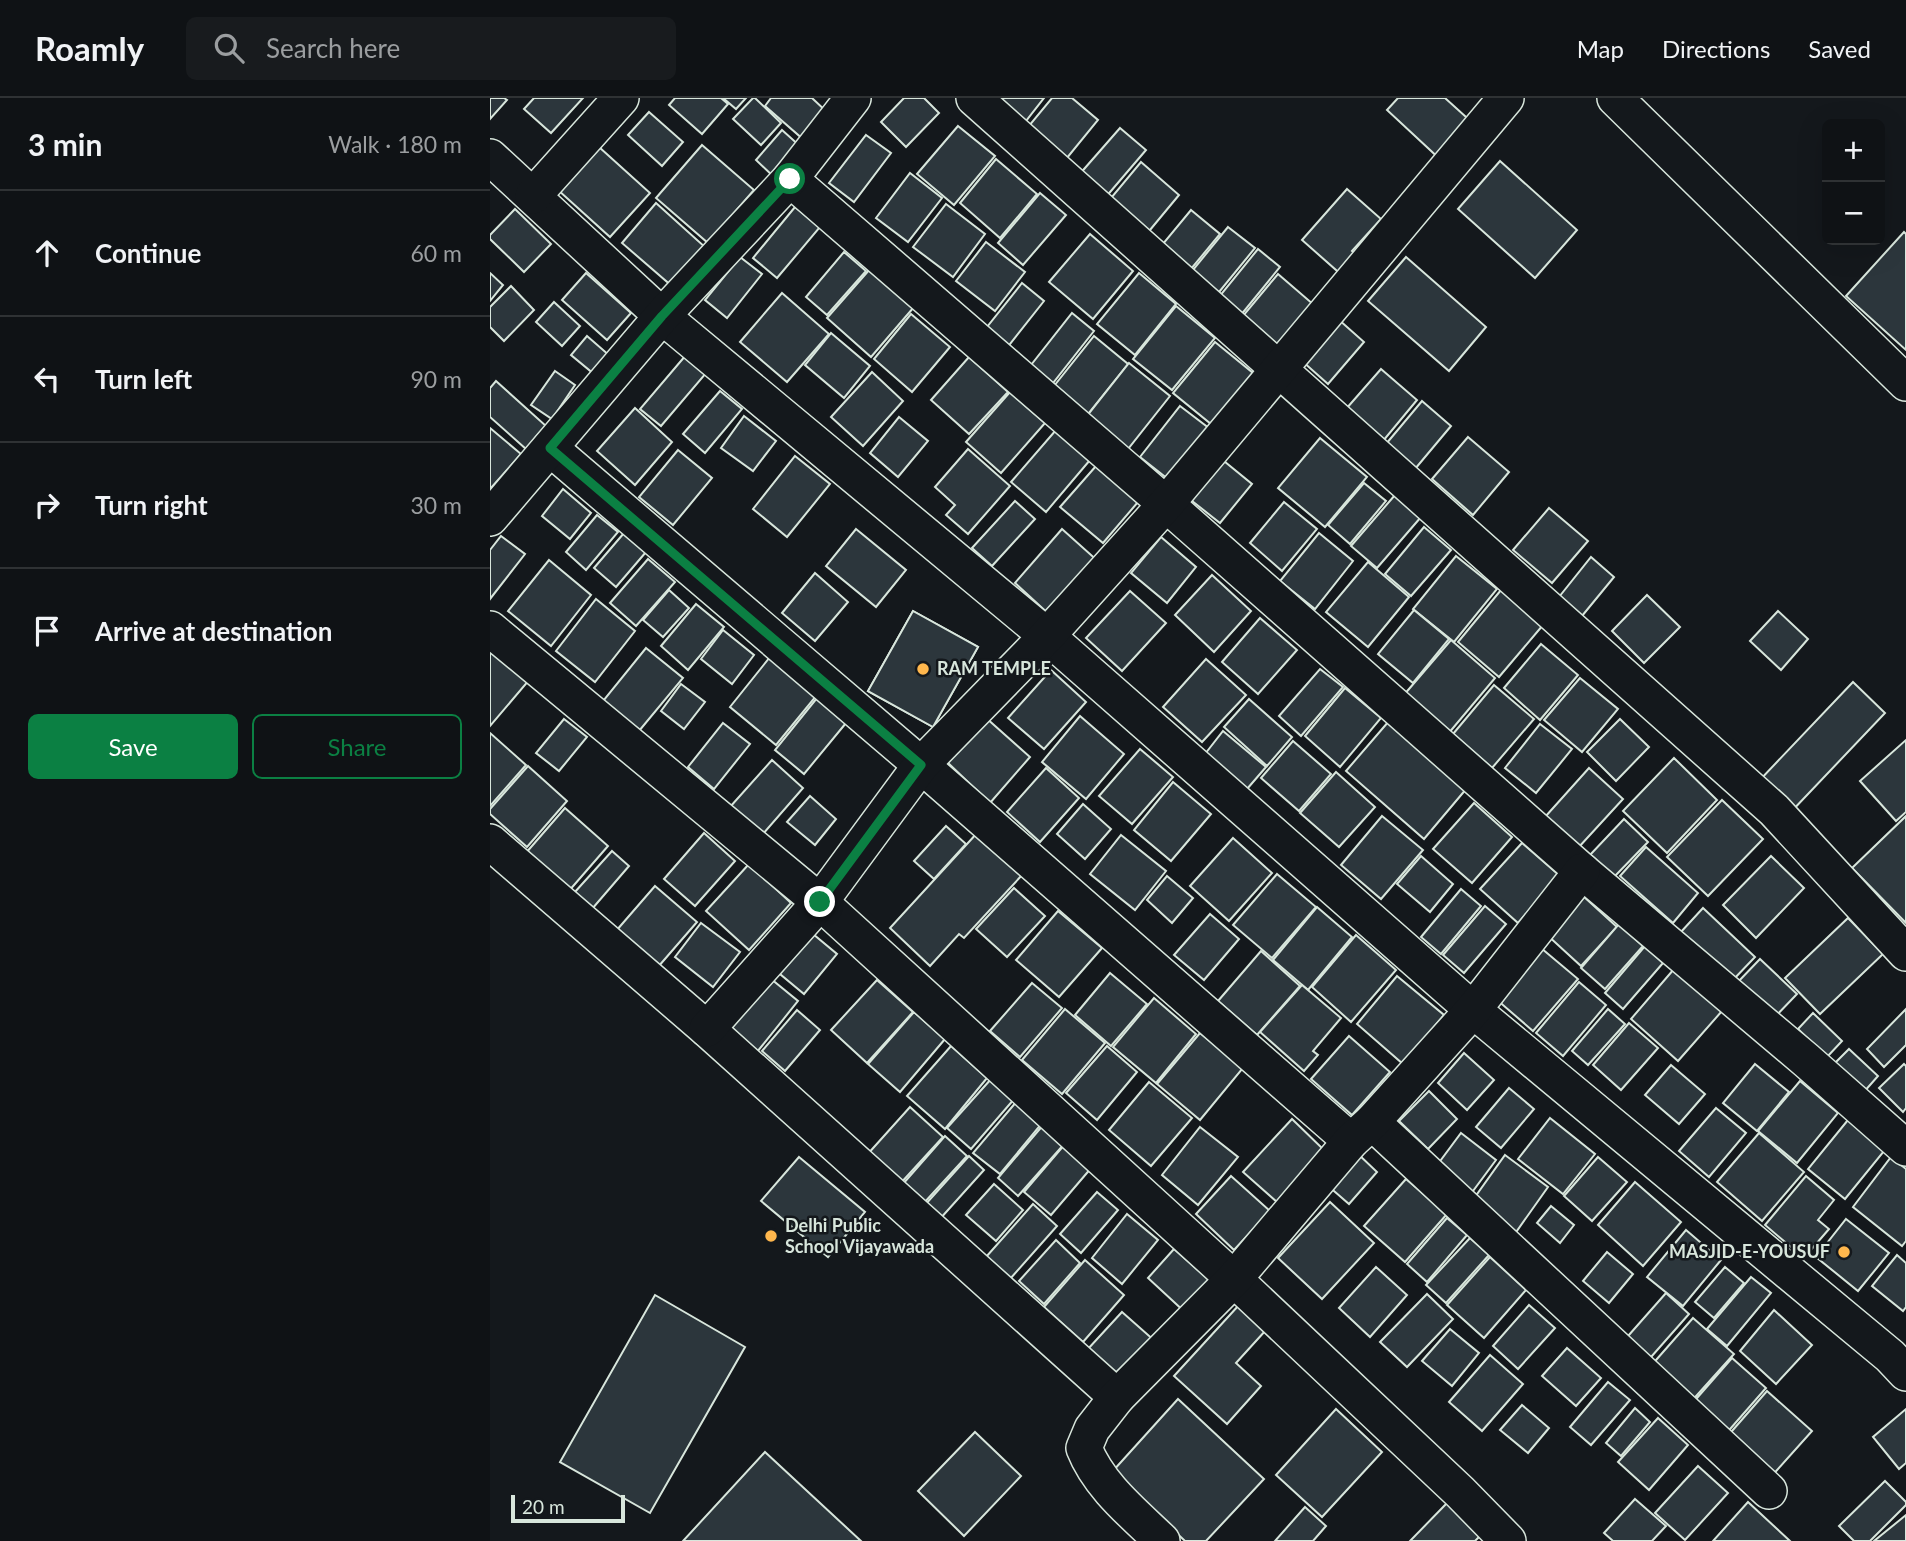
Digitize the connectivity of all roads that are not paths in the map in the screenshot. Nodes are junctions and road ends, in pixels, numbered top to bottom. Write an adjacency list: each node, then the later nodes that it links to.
1 (621, 98): 8 (street)
2 (853, 98): 7 (street)
3 (974, 98): 10 (street)
4 (1506, 98): 10 (street)
5 (1615, 98): 11 (street)
6 (490, 157): 8 (street)
7 (790, 179): 9 (street); 13 (street)
8 (533, 196): 9 (street)
9 (662, 316): 12 (street); 16 (street)
10 (1278, 369): 13 (street); 21 (street)
11 (1906, 383)
12 (550, 448): 14 (street); 17 (street)
13 (1166, 504): 16 (street); 19 (street)
14 (490, 518)
15 (490, 629): 20 (street)
16 (1046, 636): 17 (street); 22 (street)
17 (921, 765): 20 (street); 24 (street)
18 (490, 842): 23 (street)
19 (1582, 871): 22 (street); 25 (street)
20 (820, 902): 23 (street); 26 (street)
21 (1906, 953)
22 (1473, 1010): 24 (street); 27 (street)
23 (707, 1029): 28 (street)
24 (1361, 1132): 26 (street); 29 (street)
25 (1906, 1148)
26 (1234, 1279): 28 (street); 31 (street)
27 (1900, 1357)
28 (1117, 1397): 30 (street)
29 (1769, 1491)
30 (1162, 1541)
31 (1508, 1541)

